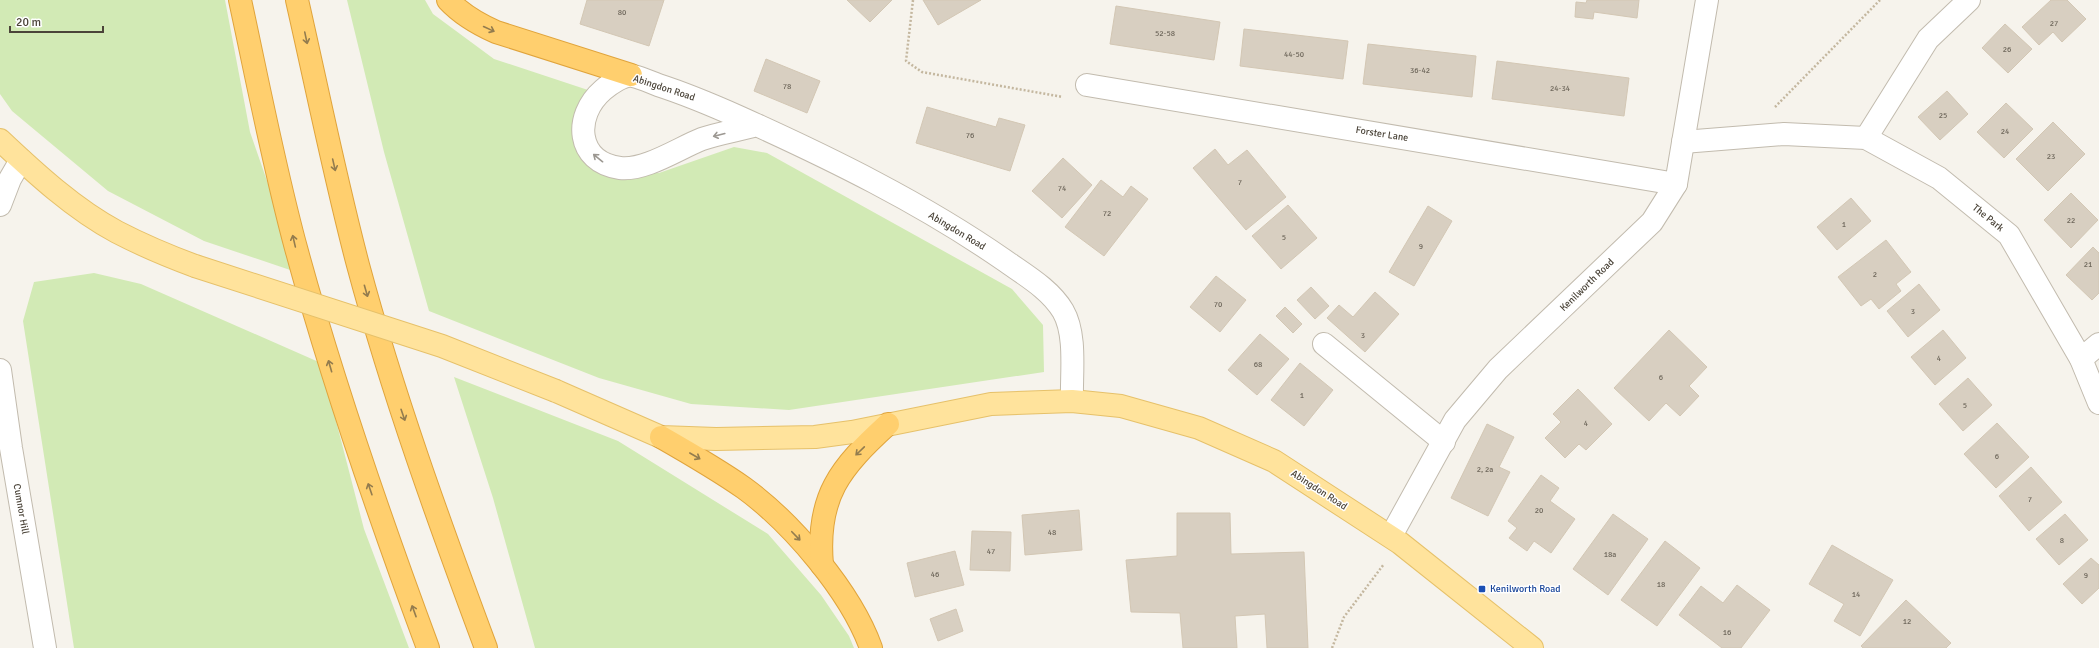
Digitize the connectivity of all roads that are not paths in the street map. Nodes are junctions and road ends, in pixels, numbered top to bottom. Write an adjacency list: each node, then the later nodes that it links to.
1 (240, 0): 27 (highway, one-way to 1)
2 (297, 0): 28 (highway, one-way to 28)
3 (448, 0): 6 (highway, one-way to 6)
4 (1707, 0): 11 (street, Kenilworth Road)
5 (1969, 0): 9 (street)
6 (631, 75): 8 (street, Abingdon Road); 8 (street, Abingdon Road, one-way to 6)
7 (1087, 85): 13 (street, Forster Lane)
8 (757, 125): 19 (street, Abingdon Road)
9 (1866, 138): 11 (street, The Park); 17 (street, The Park)
10 (0, 140): 12 (main road)
11 (1683, 142): 13 (street, Kenilworth Road)
12 (21, 160): 14 (street); 22 (main road, bridge)
13 (1676, 184): 23 (street, Kenilworth Road)
14 (0, 205)
15 (1324, 344): 23 (street)
16 (2099, 344): 17 (street)
17 (2081, 360): 20 (street, The Park)
18 (0, 370): 26 (street, Cumnor Hill)
19 (1072, 401): 21 (main road, Abingdon Road); 24 (main road, Abingdon Road)
20 (2099, 403)
21 (888, 424): 22 (main road, Abingdon Road); 25 (highway, one-way to 25)
22 (661, 437): 25 (highway, one-way to 25)
23 (1444, 442): 24 (street, Kenilworth Road)
24 (1395, 540): 30 (main road, Abingdon Road)
25 (822, 565): 29 (highway)
26 (45, 648)
27 (428, 648)
28 (486, 648)
29 (871, 648)
30 (1532, 648)

